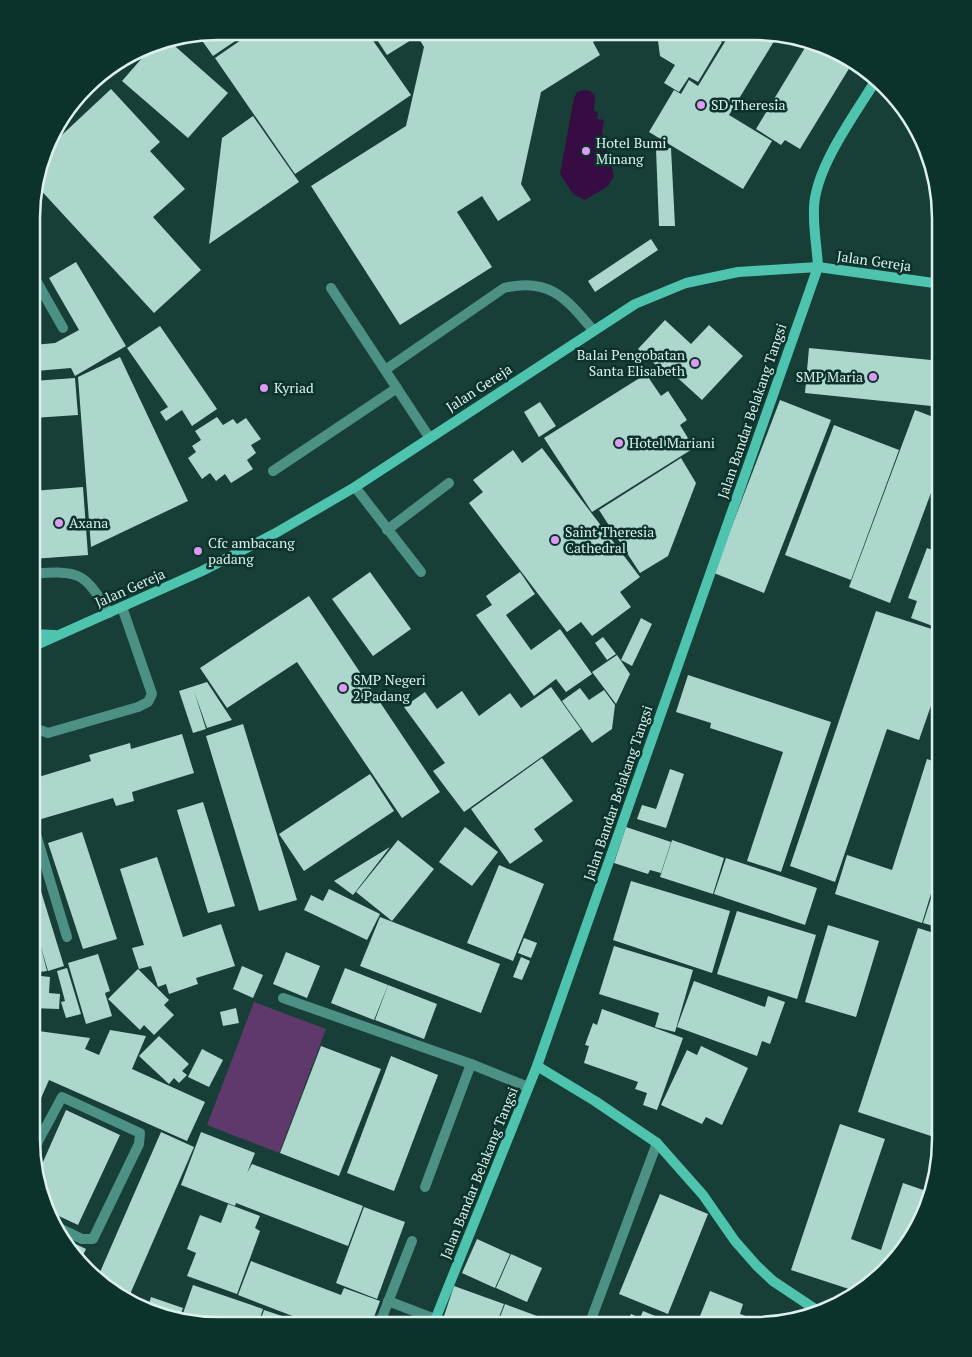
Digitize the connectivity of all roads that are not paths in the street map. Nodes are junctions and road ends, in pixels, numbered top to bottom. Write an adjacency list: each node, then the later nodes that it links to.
1 (873, 85): 2 (street)
2 (818, 266): 3 (street, Jalan Gereja); 7 (street, Jalan Gereja); 27 (street, Jalan Bandar Belakang Tangsi)
3 (932, 283)
4 (40, 288): 6 (street)
5 (331, 288): 8 (street)
6 (62, 328)
7 (593, 330): 8 (street); 10 (street, Jalan Gereja)
8 (385, 370): 9 (street)
9 (397, 388): 10 (street); 11 (street)
10 (429, 437): 13 (street, Jalan Gereja)
11 (273, 471)
12 (449, 483): 14 (street)
13 (355, 487): 14 (street); 17 (street, Jalan Gereja)
14 (387, 530): 15 (street)
15 (421, 572)
16 (40, 573): 18 (street)
17 (122, 607): 18 (street, Jalan Gereja); 22 (street)
18 (109, 613): 20 (street, Jalan Gereja)
19 (40, 635): 20 (street)
20 (58, 636): 21 (street, Jalan Gereja)
21 (40, 644)
22 (40, 730)
23 (40, 847): 24 (street)
24 (67, 936)
25 (283, 998): 26 (street)
26 (471, 1064): 28 (street); 31 (street)
27 (537, 1066): 28 (street, Jalan Bandar Belakang Tangsi); 30 (street)
28 (528, 1087): 38 (street, Jalan Bandar Belakang Tangsi)
29 (40, 1138): 32 (street)
30 (657, 1143): 35 (street); 39 (street)
31 (425, 1187)
32 (66, 1231)
33 (412, 1241): 34 (street)
34 (388, 1301): 36 (street); 37 (street)
35 (812, 1307)
36 (382, 1317)
37 (423, 1317)
38 (436, 1317)
39 (592, 1317)

